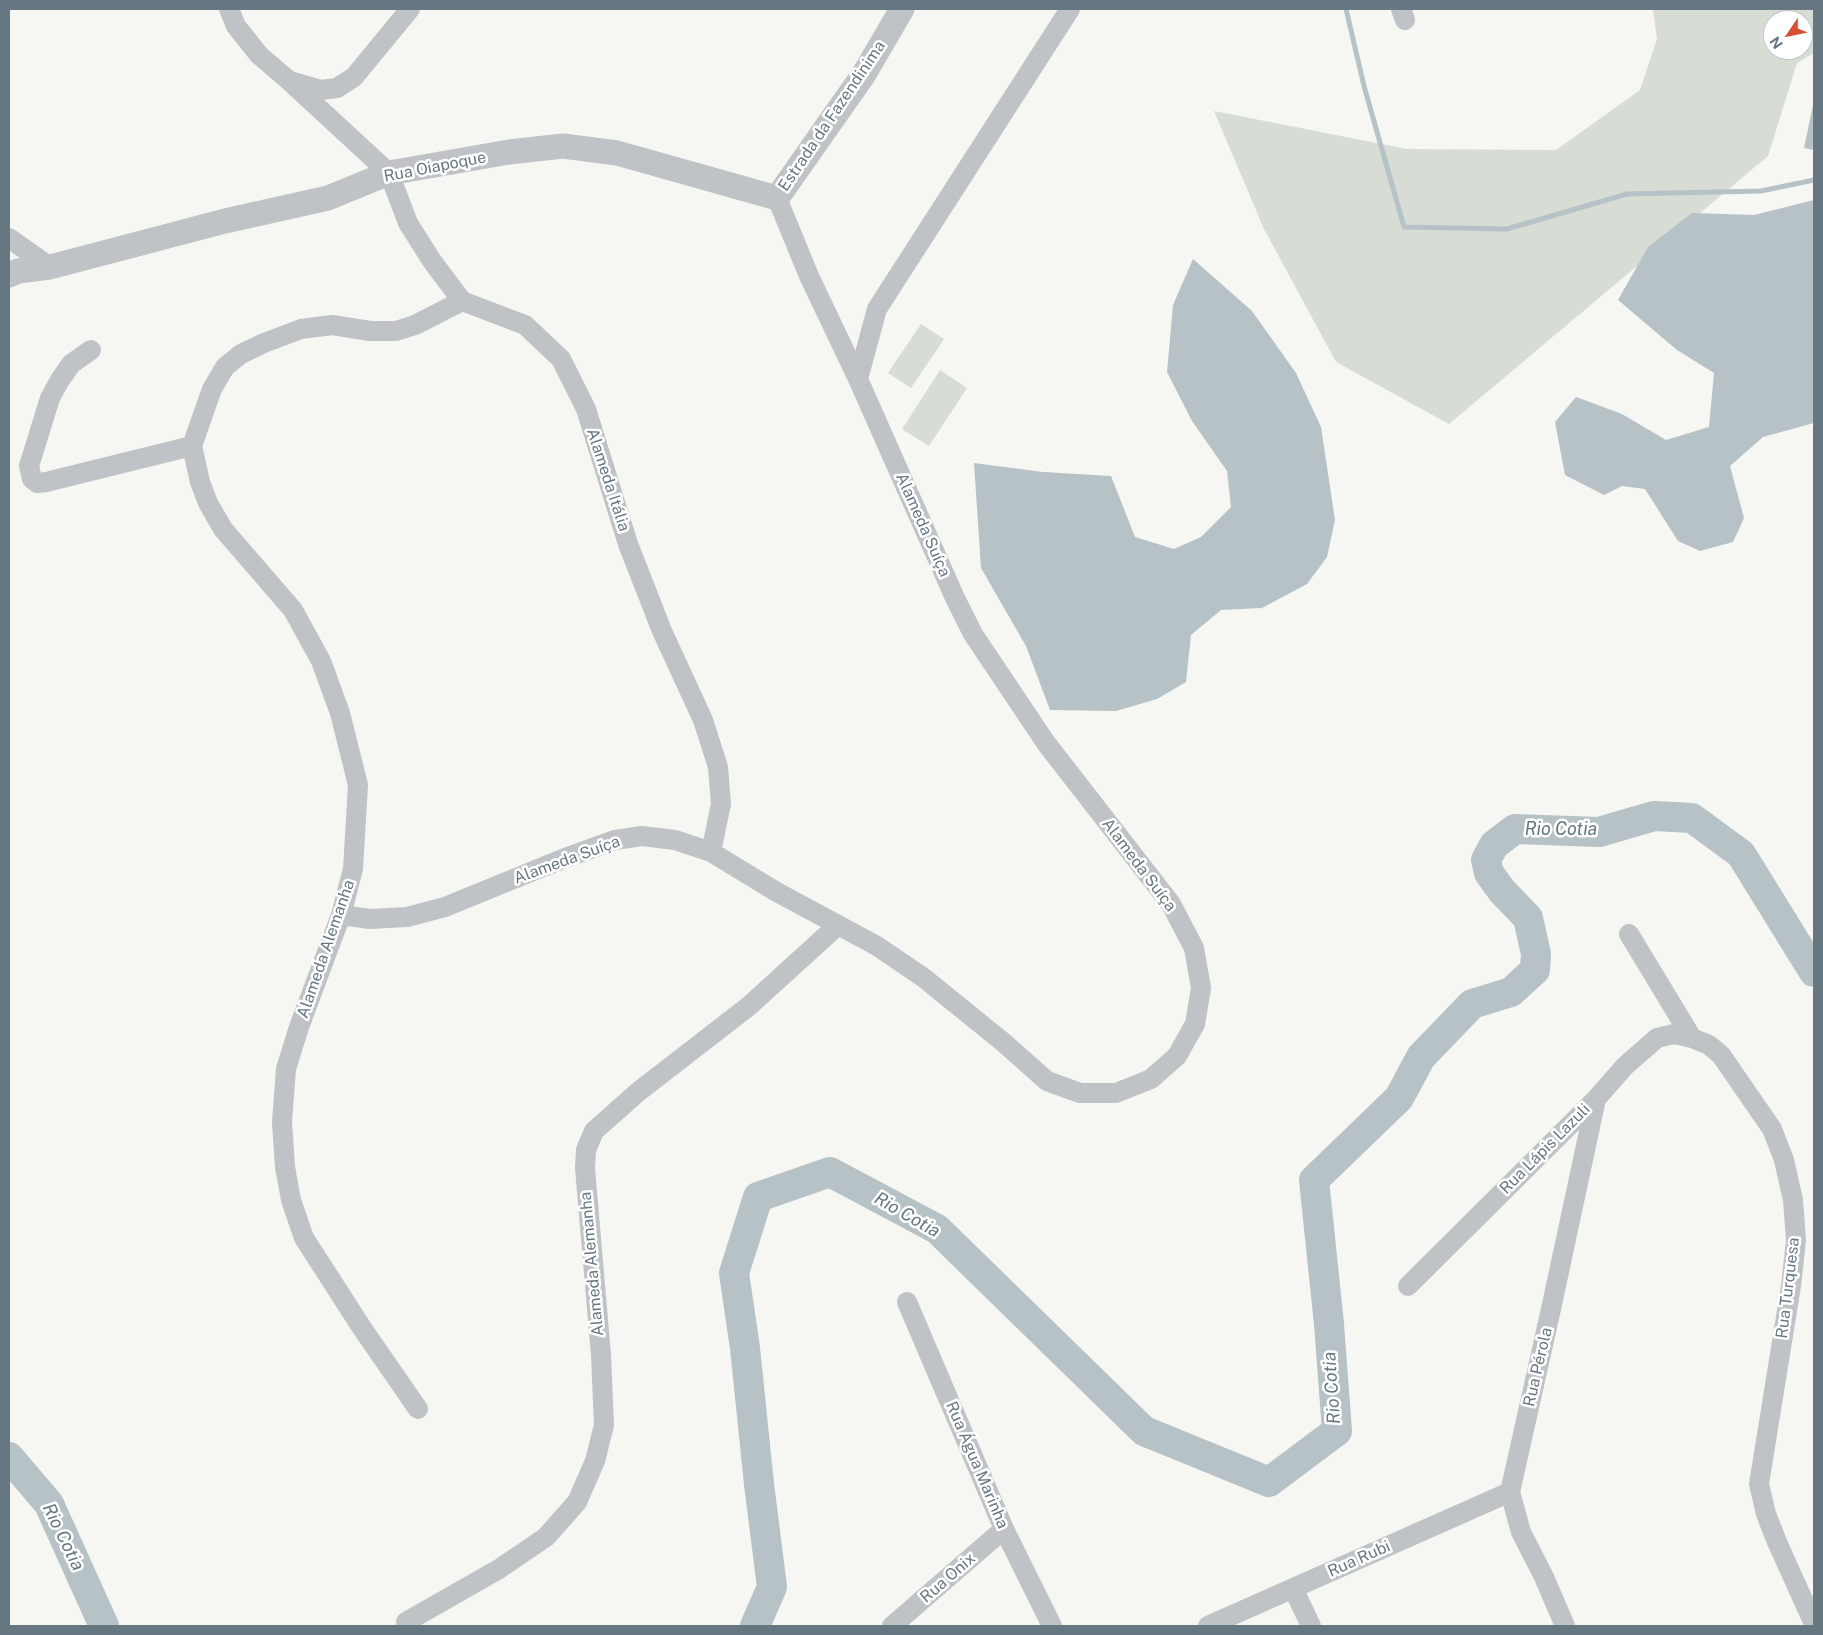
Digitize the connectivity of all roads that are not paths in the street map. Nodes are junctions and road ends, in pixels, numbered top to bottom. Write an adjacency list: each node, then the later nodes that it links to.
1 (229, 9): 5 (street)
2 (410, 9): 5 (street)
3 (902, 9): 7 (street, Estrada da Fazendinima)
4 (1070, 9): 13 (street)
5 (286, 78): 6 (street)
6 (389, 173): 7 (street, Rua Oiapoque); 9 (street, Rua Oiapoque); 11 (street)
7 (777, 198): 13 (street, Alameda Suíça)
8 (9, 238): 9 (street)
9 (50, 267): 10 (street, Rua Oiapoque)
10 (9, 275)
11 (462, 300): 14 (street); 15 (street, Alameda Itália)
12 (91, 350): 14 (street)
13 (858, 379): 17 (street, Alameda Suíça)
14 (192, 446): 16 (street, Alameda Alemanha)
15 (711, 852): 16 (street, Alameda Suíça); 17 (street, Alameda Suíça)
16 (340, 915): 23 (street, Alameda Alemanha)
17 (838, 925): 27 (street, Alameda Alemanha)
18 (1629, 934): 19 (street)
19 (1692, 1038): 20 (street, Rua Lápis Lazuli); 28 (street, Rua Turquesa)
20 (1596, 1099): 21 (street, Rua Lápis Lazuli); 24 (street, Rua Pérola)
21 (1408, 1286)
22 (907, 1302): 25 (street, Rua Água Marinha)
23 (418, 1409)
24 (1510, 1492): 26 (street, Rua Rubi); 33 (street, Rua Pérola)
25 (1004, 1529): 29 (street, Rua Onix); 30 (street, Rua Água Marinha)
26 (1293, 1588): 31 (street, Rua Rubi); 32 (street)
27 (406, 1622)
28 (1814, 1624)
29 (892, 1626)
30 (1052, 1626)
31 (1208, 1626)
32 (1311, 1626)
33 (1565, 1626)

